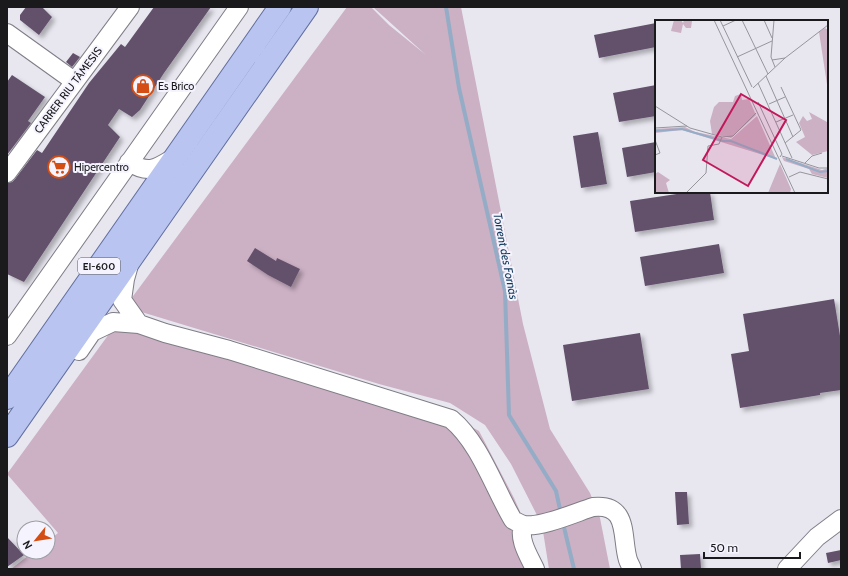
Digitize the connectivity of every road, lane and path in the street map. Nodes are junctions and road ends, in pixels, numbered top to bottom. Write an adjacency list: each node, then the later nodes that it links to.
1 (130, 7): 6 (street, CARRER RIU TÁMESIS)
2 (239, 7): 8 (street)
3 (280, 7): 7 (main road, EI-600)
4 (307, 7): 10 (main road, EI-600)
5 (7, 33): 6 (street)
6 (74, 81): 9 (street, CARRER RIU TÁMESIS)
7 (175, 157): 8 (street); 13 (main road, EI-600)
8 (129, 162): 12 (street)
9 (7, 173)
10 (132, 258): 11 (street); 14 (main road, EI-600)
11 (139, 324): 14 (street); 17 (street)
12 (7, 336)
13 (7, 398)
14 (22, 414): 15 (main road, EI-600)
15 (7, 436)
16 (841, 519): 20 (street)
17 (523, 525): 18 (street); 19 (street)
18 (535, 569)
19 (632, 569)
20 (787, 569)

